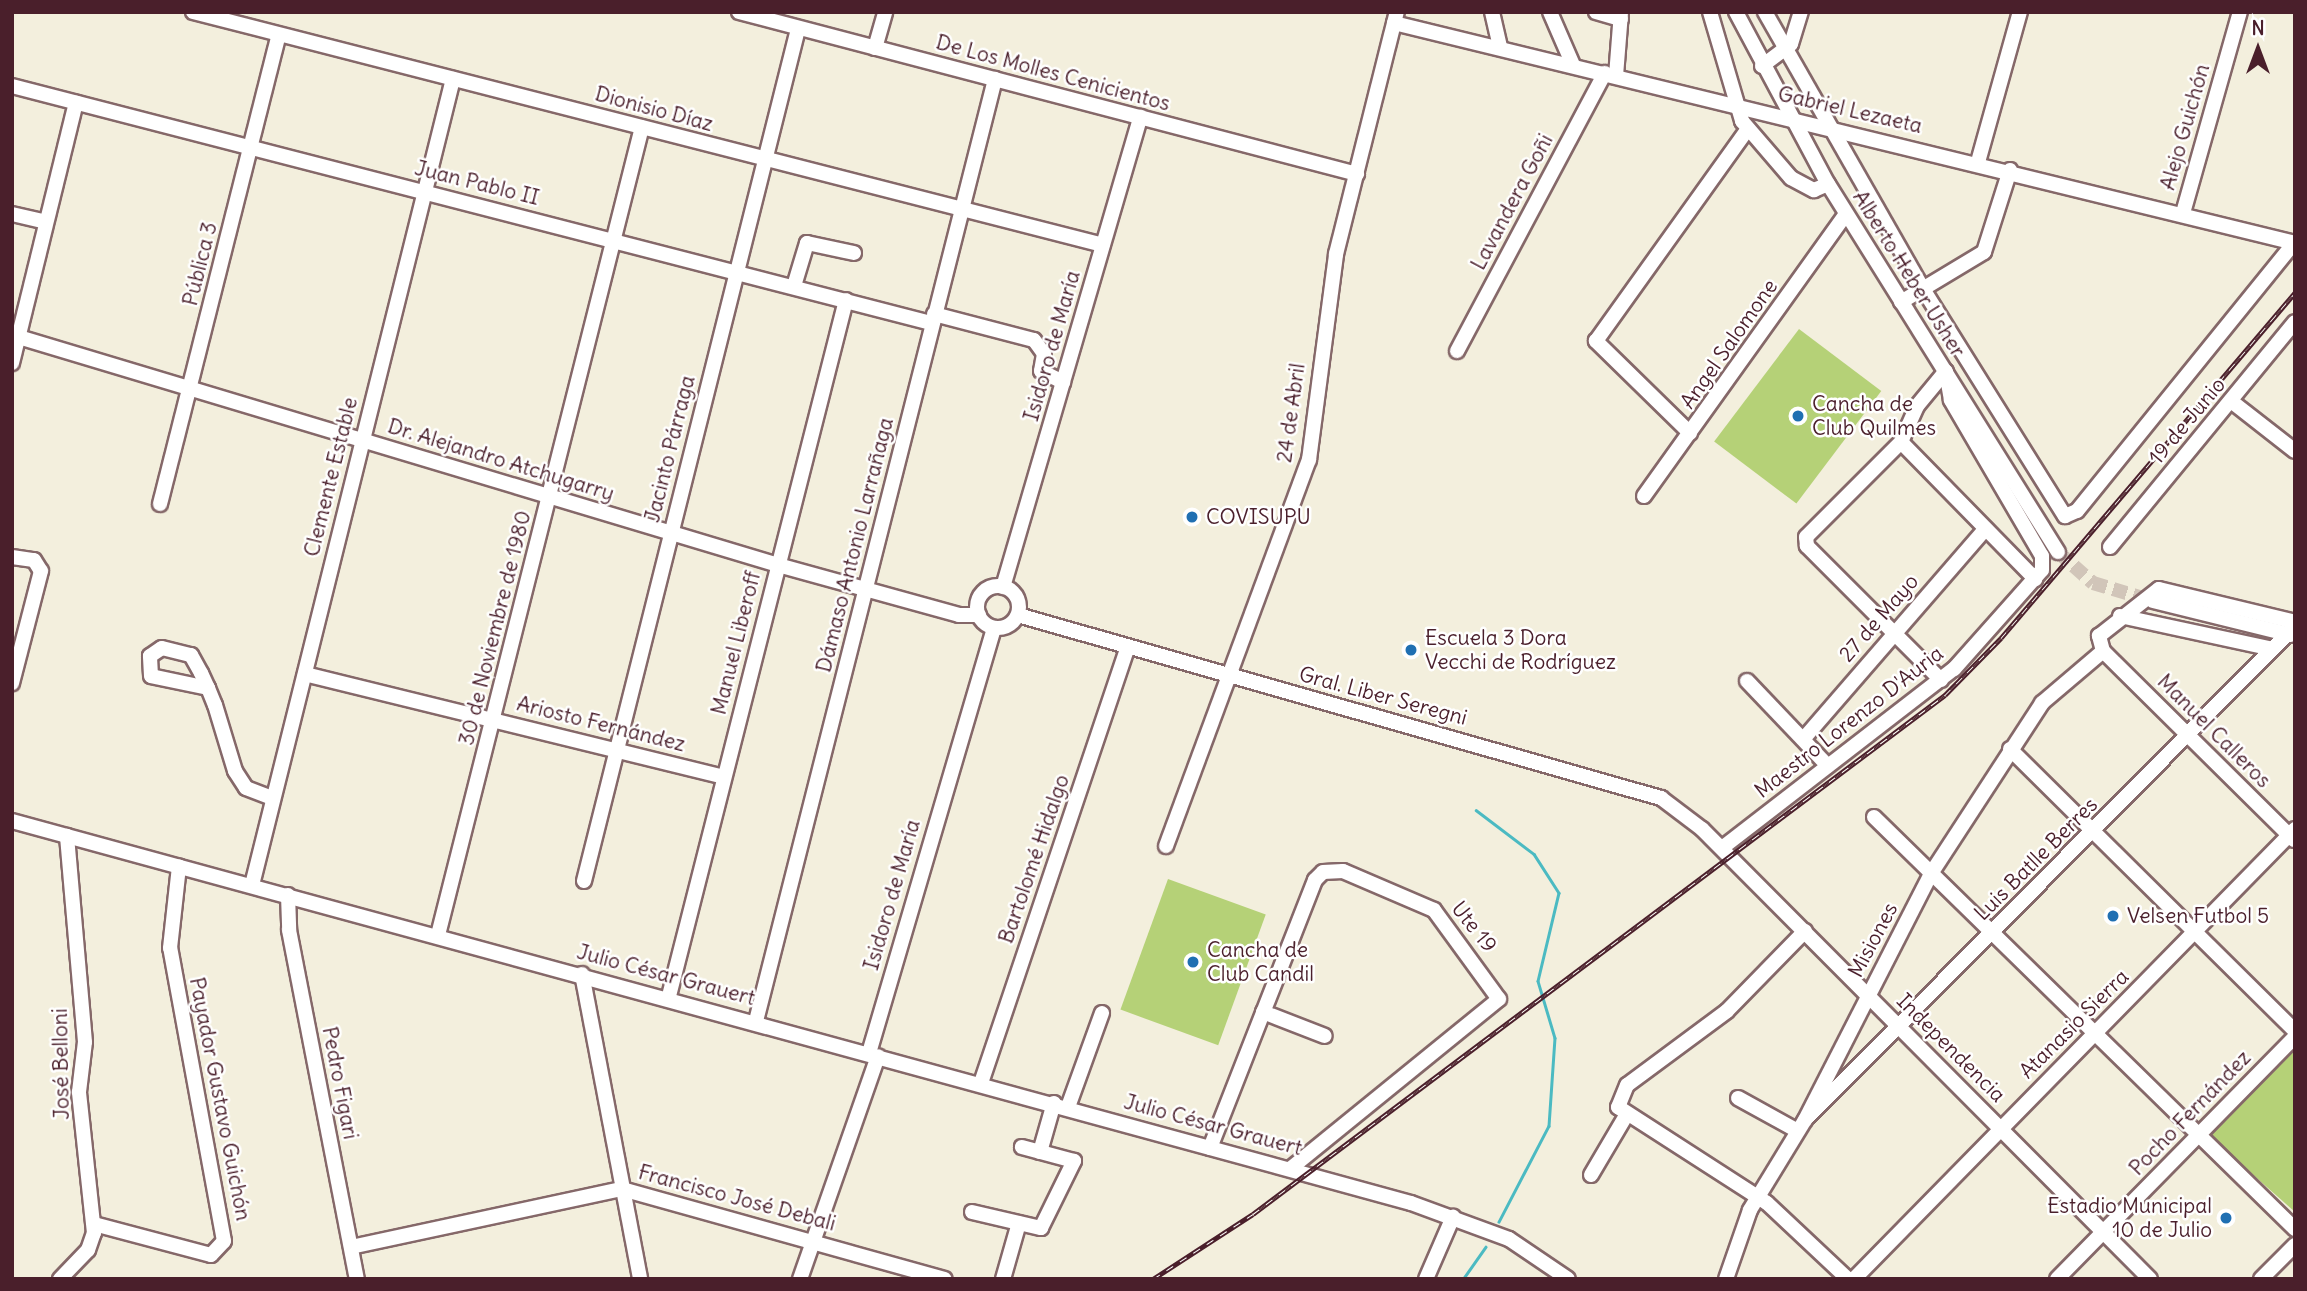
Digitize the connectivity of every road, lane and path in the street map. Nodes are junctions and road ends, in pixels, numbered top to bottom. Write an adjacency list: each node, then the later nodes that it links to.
1 (193, 12): 16 (street, Dionisio Díaz)
2 (739, 12): 15 (street, De Los Molles Cenicientos)
3 (885, 12): 17 (street)
4 (1492, 12): 18 (street)
5 (1550, 12): 20 (street)
6 (1596, 12): 13 (street)
7 (1710, 12): 27 (street)
8 (1736, 12): 21 (street, Alberto Heber Usher)
9 (1765, 12): 19 (street, Alberto Heber Usher)
10 (1801, 12): 19 (street)
11 (2020, 12): 35 (street)
12 (2240, 12): 41 (street, Alejo Guichón)
13 (1621, 16): 22 (street)
14 (1395, 18): 18 (street, Gabriel Lezaeta); 37 (street, 24 de Abril)
15 (798, 29): 17 (street, De Los Molles Cenicientos); 34 (street, Jacinto Párraga)
16 (279, 35): 23 (street, Dionisio Díaz); 33 (street, Pública 3)
17 (875, 48): 24 (street, De Los Molles Cenicientos)
18 (1500, 48): 20 (street, Gabriel Lezaeta)
19 (1785, 53): 21 (street); 30 (street, Alberto Heber Usher)
20 (1573, 65): 22 (street, Gabriel Lezaeta)
21 (1762, 66): 29 (street, Alberto Heber Usher)
22 (1611, 74): 27 (street, Gabriel Lezaeta); 57 (street, Lavandera Goñi)
23 (453, 79): 31 (street, Dionisio Díaz); 39 (street, Clemente Estable)
24 (995, 79): 28 (street, De Los Molles Cenicientos); 40 (street, Dámaso Antonio Larrañaga)
25 (12, 86): 26 (street, Juan Pablo II)
26 (76, 103): 33 (street, Juan Pablo II); 44 (street)
27 (1735, 105): 29 (street, Gabriel Lezaeta); 32 (street)
28 (1140, 117): 37 (street, De Los Molles Cenicientos); 47 (street, Isidoro de María)
29 (1790, 118): 30 (street, Gabriel Lezaeta); 38 (street, Alberto Heber Usher)
30 (1828, 125): 35 (street, Gabriel Lezaeta); 51 (street, Alberto Heber Usher)
31 (642, 127): 34 (street, Dionisio Díaz); 45 (street, 30 de Noviembre de 1980)
32 (1748, 129): 38 (street); 63 (street)
33 (252, 147): 39 (street, Juan Pablo II); 61 (street, Pública 3)
34 (765, 160): 40 (street, Dionisio Díaz); 49 (street, Jacinto Párraga)
35 (1978, 162): 36 (street, Gabriel Lezaeta)
36 (2010, 170): 41 (street, Gabriel Lezaeta); 51 (street)
37 (1357, 174): 90 (street, 24 de Abril)
38 (1828, 184): 43 (street, Alberto Heber Usher)
39 (425, 191): 45 (street, Juan Pablo II); 64 (street, Clemente Estable)
40 (962, 207): 47 (street, Dionisio Díaz); 54 (street, Dámaso Antonio Larrañaga)
41 (2183, 213): 46 (street, Gabriel Lezaeta)
42 (12, 214): 44 (street)
43 (1846, 214): 53 (street, Alberto Heber Usher); 63 (street, Angel Salomone)
44 (46, 222): 56 (street)
45 (614, 238): 49 (street, Juan Pablo II); 67 (street, 30 de Noviembre de 1980)
46 (2295, 243): 51 (street, Alberto Heber Usher)
47 (1103, 245): 60 (street, Isidoro de María)
48 (854, 253): 50 (street)
49 (737, 270): 50 (street, Juan Pablo II); 71 (street, Jacinto Párraga)
50 (794, 286): 52 (street, Juan Pablo II)
51 (1923, 289): 53 (street)
52 (846, 300): 54 (street, Juan Pablo II); 75 (street, Manuel Liberoff)
53 (1901, 302): 59 (street, Alberto Heber Usher)
54 (933, 318): 60 (street, Juan Pablo II); 78 (street, Dámaso Antonio Larrañaga)
55 (2295, 322): 62 (street, 19 de Junio)
56 (16, 336): 58 (street); 61 (street, Dr. Alejandro Atchugarry)
57 (1457, 351)
58 (12, 363)
59 (1946, 371): 65 (street); 73 (street, Alberto Heber Usher); 76 (street)
60 (1063, 382): 77 (street, Isidoro de María)
61 (190, 388): 64 (street, Dr. Alejandro Atchugarry); 69 (street, Pública 3)
62 (2231, 401): 66 (street); 72 (street, 19 de Junio)
63 (1690, 433): 68 (street, Angel Salomone)
64 (362, 440): 67 (street, Dr. Alejandro Atchugarry); 89 (street, Clemente Estable)
65 (1901, 442): 70 (street); 85 (street)
66 (2295, 451)
67 (550, 496): 71 (street, Dr. Alejandro Atchugarry); 95 (street, 30 de Noviembre de 1980)
68 (1644, 496)
69 (160, 504)
70 (1985, 529): 76 (street); 85 (street, 27 de Mayo)
71 (671, 533): 75 (street, Dr. Alejandro Atchugarry); 99 (street, Jacinto Párraga)
72 (2110, 547)
73 (2058, 552)
74 (12, 557): 93 (street)
75 (778, 565): 78 (street, Dr. Alejandro Atchugarry); 101 (street, Manuel Liberoff)
76 (2035, 579): 91 (street, Maestro Lorenzo D'Auria)
77 (1003, 587): 80 (street); 81 (street)
78 (866, 589): 80 (street, Dr. Alejandro Atchugarry); 124 (street, Dámaso Antonio Larrañaga)
79 (2153, 601): 84 (street)
80 (979, 615): 83 (street)
81 (1018, 615): 83 (street); 86 (street, Gral. Liber Seregni)
82 (2120, 616): 84 (street); 87 (street); 88 (street)
83 (994, 628): 130 (street, Isidoro de María)
84 (2293, 629): 87 (street, Luis Batlle Berres)
85 (1893, 633): 91 (street); 97 (street, 27 de Mayo)
86 (1127, 648): 90 (street, Gral. Liber Seregni); 131 (street, Bartolomé Hidalgo)
87 (2272, 649): 96 (street, Luis Batlle Berres)
88 (2103, 651): 96 (street, Manuel Calleros); 98 (street, Misiones)
89 (305, 674): 95 (street, Ariosto Fernández); 102 (street, Clemente Estable)
90 (1231, 677): 108 (street, 24 de Abril); 109 (street, Gral. Liber Seregni)
91 (1941, 680): 100 (street, Maestro Lorenzo D'Auria)
92 (1747, 681): 97 (street)
93 (12, 683)
94 (208, 688): 102 (street)
95 (494, 720): 99 (street, Ariosto Fernández); 117 (street, 30 de Noviembre de 1980)
96 (2189, 735): 105 (street, Luis Batlle Berres); 106 (street, Manuel Calleros)
97 (1805, 736): 100 (street)
98 (2010, 749): 105 (street); 111 (street, Misiones)
99 (617, 750): 101 (street, Ariosto Fernández); 112 (street, Jacinto Párraga)
100 (1828, 766): 109 (street, Maestro Lorenzo D'Auria)
101 (724, 776): 121 (street, Manuel Liberoff)
102 (272, 798): 113 (street, Clemente Estable)
103 (1874, 817): 111 (street)
104 (12, 821): 107 (street, Julio César Grauert)
105 (2091, 835): 116 (street, Luis Batlle Berres); 118 (street)
106 (2293, 835): 118 (street, Atanasio Sierra)
107 (67, 836): 110 (street, Julio César Grauert); 148 (street, José Belloni)
108 (1166, 846)
109 (1722, 848): 115 (street, Independencia)
110 (178, 866): 113 (street, Julio César Grauert); 148 (street, Payador Gustavo Guichón)
111 (1932, 872): 116 (street); 120 (street, Misiones)
112 (584, 881)
113 (252, 885): 114 (street, Julio César Grauert)
114 (288, 895): 117 (street, Julio César Grauert); 153 (street, Pedro Figari)
115 (1805, 931): 120 (street, Independencia); 134 (street)
116 (1993, 932): 125 (street, Luis Batlle Berres); 127 (street)
117 (438, 935): 119 (street, Julio César Grauert)
118 (2192, 935): 126 (street); 127 (street, Atanasio Sierra)
119 (582, 974): 121 (street, Julio César Grauert); 143 (street)
120 (1868, 993): 125 (street, Independencia); 135 (street, Misiones)
121 (669, 996): 124 (street, Julio César Grauert)
122 (1263, 1012): 128 (street); 139 (street); 141 (street, Ute 19)
123 (1102, 1013): 133 (street)
124 (756, 1021): 130 (street, Julio César Grauert)
125 (1901, 1028): 135 (street, Luis Batlle Berres); 136 (street, Independencia)
126 (2295, 1031)
127 (2095, 1033): 136 (street, Atanasio Sierra); 137 (street)
128 (1325, 1036)
129 (2295, 1037): 137 (street, Pocho Fernández)
130 (874, 1054): 131 (street, Julio César Grauert); 151 (street, Isidoro de María)
131 (981, 1083): 133 (street, Julio César Grauert)
132 (1738, 1098): 135 (street)
133 (1061, 1105): 139 (street, Julio César Grauert); 140 (street)
134 (1627, 1114): 142 (street); 144 (street)
135 (1802, 1126): 144 (street, Misiones)
136 (2001, 1128): 150 (street, Independencia); 164 (street, Atanasio Sierra)
137 (2199, 1133): 149 (street); 150 (street, Pocho Fernández)
138 (1023, 1147): 140 (street)
139 (1210, 1148): 141 (street, Julio César Grauert)
140 (1040, 1152): 147 (street)
141 (1290, 1169): 146 (street, Julio César Grauert)
142 (1591, 1175)
143 (622, 1189): 151 (street, Francisco José Debali); 153 (street, Francisco José Debali); 156 (street)
144 (1756, 1198): 162 (street, Misiones); 163 (street)
145 (972, 1212): 147 (street)
146 (1453, 1217): 160 (street); 161 (street, Julio César Grauert)
147 (1019, 1223): 159 (street)
148 (94, 1224): 154 (street, José Belloni)
149 (2295, 1229)
150 (2104, 1232): 165 (street, Pocho Fernández); 166 (street, Independencia)
151 (814, 1241): 157 (street, Isidoro de María); 158 (street, Francisco José Debali)
152 (2295, 1245): 167 (street)
153 (351, 1247): 155 (street, Pedro Figari)
154 (60, 1279)
155 (357, 1279)
156 (640, 1279)
157 (800, 1279)
158 (945, 1279)
159 (1003, 1279)
160 (1426, 1279)
161 (1568, 1279)
162 (1726, 1279)
163 (1848, 1279)
164 (1854, 1279)
165 (2057, 1279)
166 (2150, 1279)
167 (2261, 1279)

